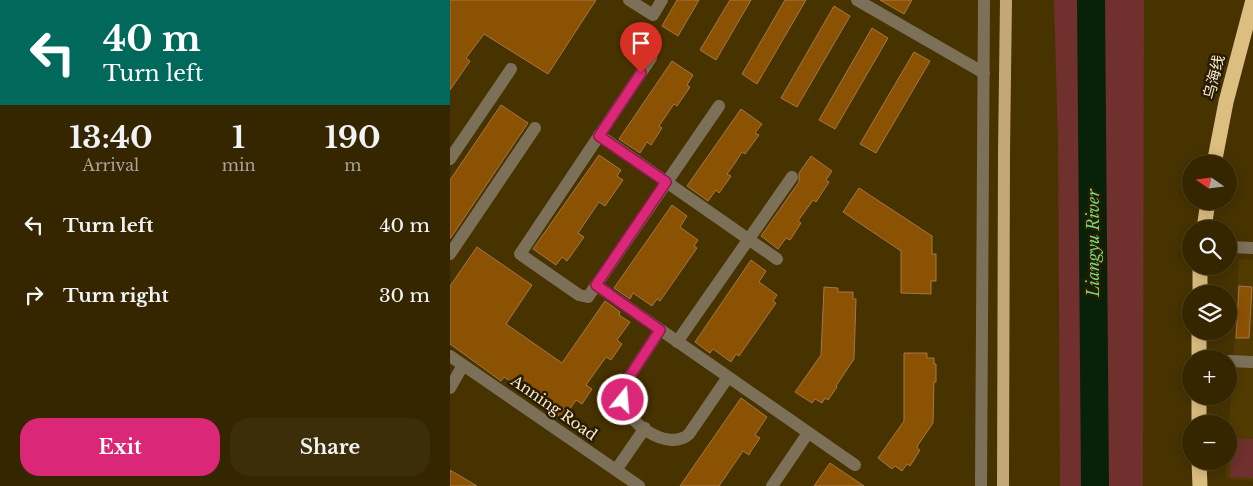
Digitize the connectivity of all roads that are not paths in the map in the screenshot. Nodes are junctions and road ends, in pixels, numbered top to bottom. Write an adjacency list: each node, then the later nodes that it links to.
1 (629, 0): 2 (street)
2 (662, 0)
3 (857, 0): 9 (street)
4 (984, 0): 9 (street)
5 (1006, 0): 39 (main road)
6 (1253, 0): 13 (highway, 乌海线)
7 (652, 58): 12 (street)
8 (511, 69): 14 (street)
9 (984, 73): 38 (street)
10 (719, 106): 16 (street)
11 (535, 128): 20 (street)
12 (599, 136): 16 (street); 22 (street)
13 (1216, 155)
14 (450, 159)
15 (792, 177): 17 (street)
16 (666, 182): 17 (street); 22 (street)
17 (749, 239): 21 (street); 24 (street)
18 (1237, 247): 19 (street)
19 (1253, 248)
20 (450, 254)
21 (777, 259)
22 (596, 285): 23 (street)
23 (660, 330): 24 (street); 31 (street)
24 (678, 342): 29 (street)
25 (450, 356): 28 (street, Anning Road)
26 (1237, 361): 27 (street)
27 (1253, 362)
28 (463, 365): 30 (street); 34 (street, Anning Road)
29 (728, 377): 31 (street); 32 (street)
30 (450, 388)
31 (645, 428): 34 (street)
32 (808, 433): 33 (street); 37 (street)
33 (855, 465)
34 (616, 470): 36 (street, Anning Road)
35 (1199, 470): 40 (highway)
36 (639, 486)
37 (772, 486)
38 (981, 486)
39 (1004, 486)
40 (1200, 486)

